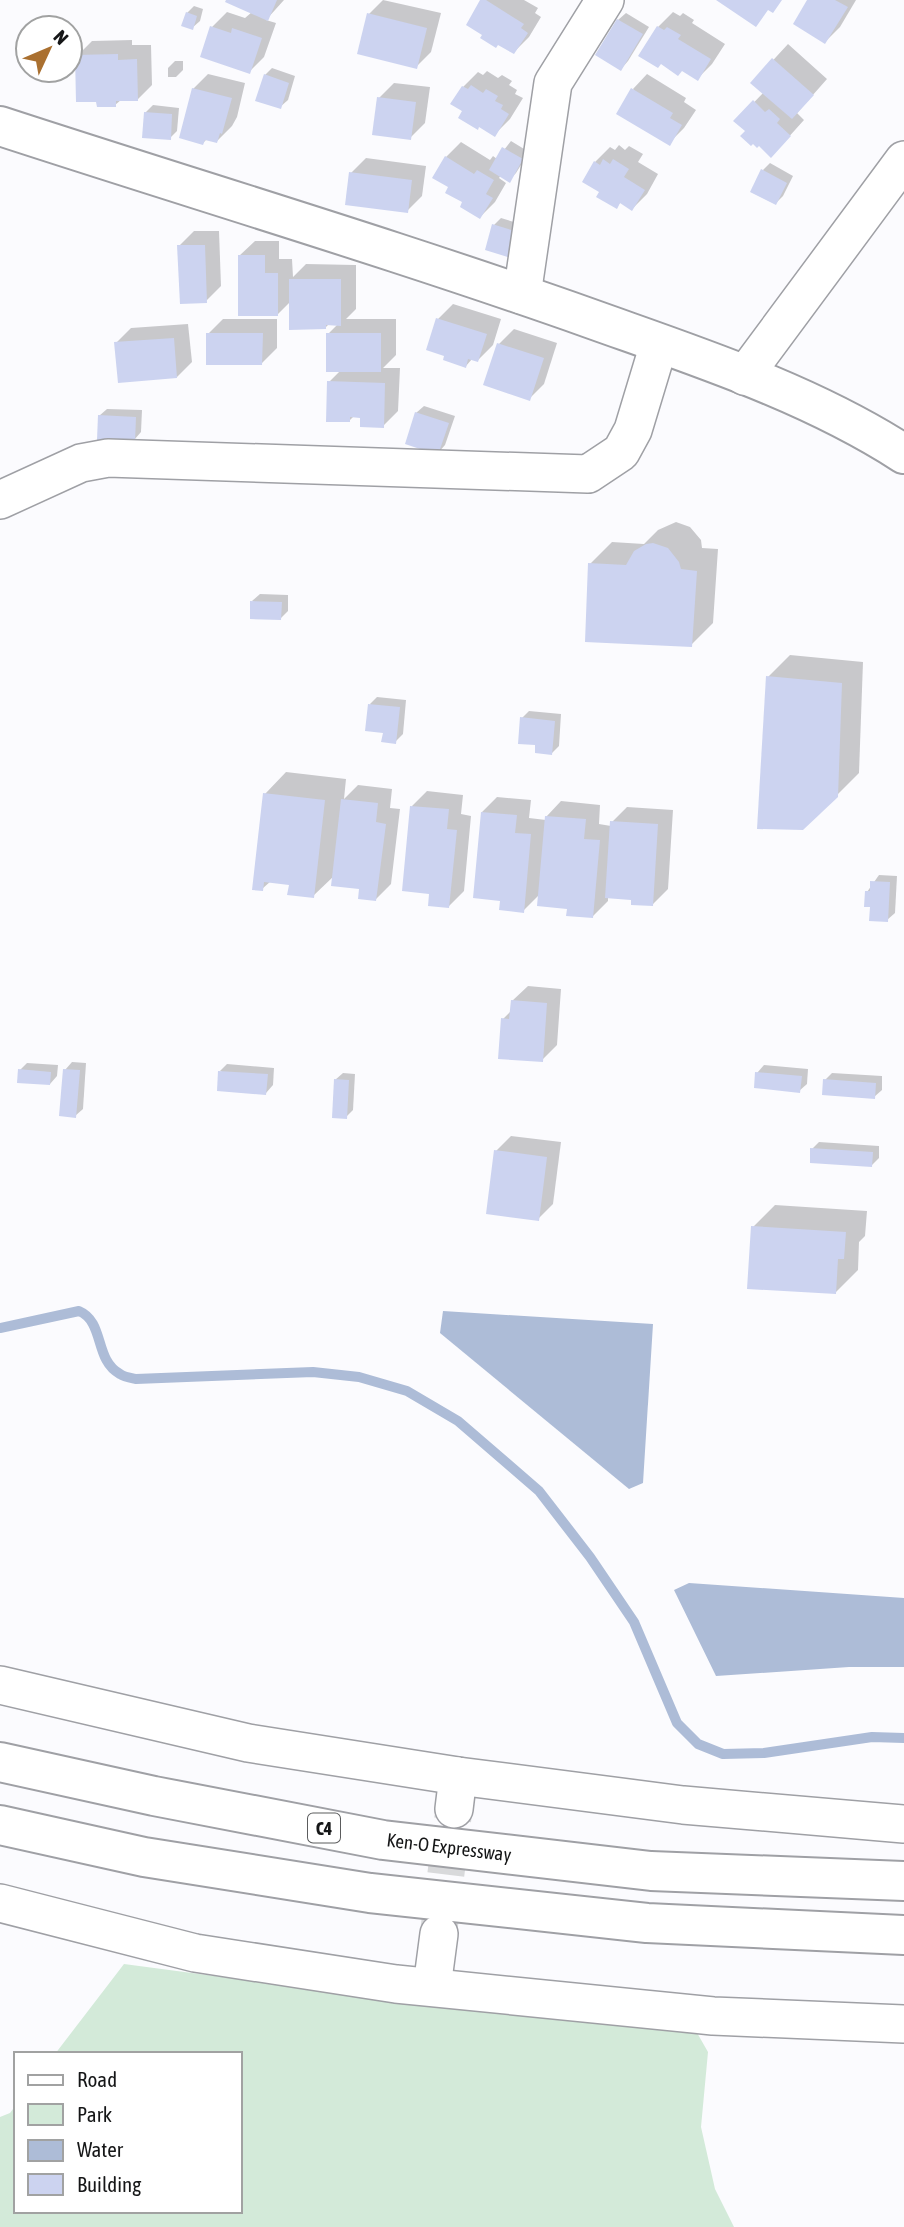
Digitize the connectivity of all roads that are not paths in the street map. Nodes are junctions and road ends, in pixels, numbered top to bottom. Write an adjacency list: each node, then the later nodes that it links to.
1 (605, 0): 4 (street)
2 (0, 126): 4 (main road)
3 (904, 160): 6 (street)
4 (522, 295): 5 (main road)
5 (659, 344): 6 (main road); 8 (street)
6 (744, 376): 7 (main road)
7 (904, 454)
8 (0, 500)
9 (0, 1685): 11 (street)
10 (0, 1762): 13 (main road, Ken-O Expressway / C4)
11 (904, 1824)
12 (0, 1825): 16 (main road)
13 (904, 1881)
14 (0, 1903): 17 (street)
15 (439, 1934): 17 (street)
16 (904, 1935)
17 (432, 1987): 18 (street)
18 (904, 2024)

